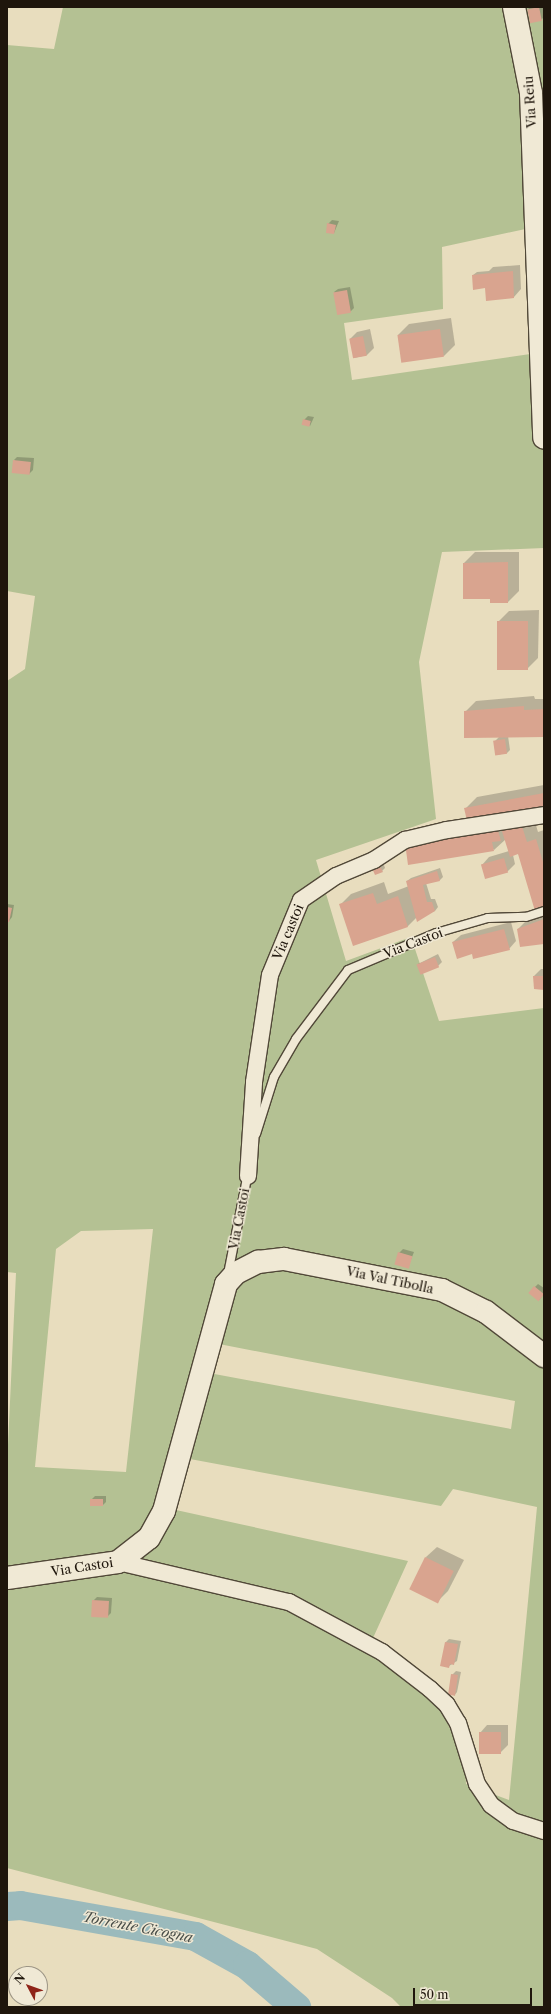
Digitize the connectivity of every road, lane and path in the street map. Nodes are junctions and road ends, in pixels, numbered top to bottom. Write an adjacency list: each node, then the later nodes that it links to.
1 (514, 7): 2 (street, Via Reiu)
2 (544, 438)
3 (544, 815): 5 (street, Via castoi)
4 (544, 911): 5 (lane, Via Castoi)
5 (248, 1176): 6 (lane, Via Castoi)
6 (226, 1284): 7 (street, Via Val Tibolla); 8 (street, Via Castoi)
7 (544, 1356)
8 (118, 1562): 9 (street, Via Castoi); 10 (street)
9 (7, 1578)
10 (544, 1831)

